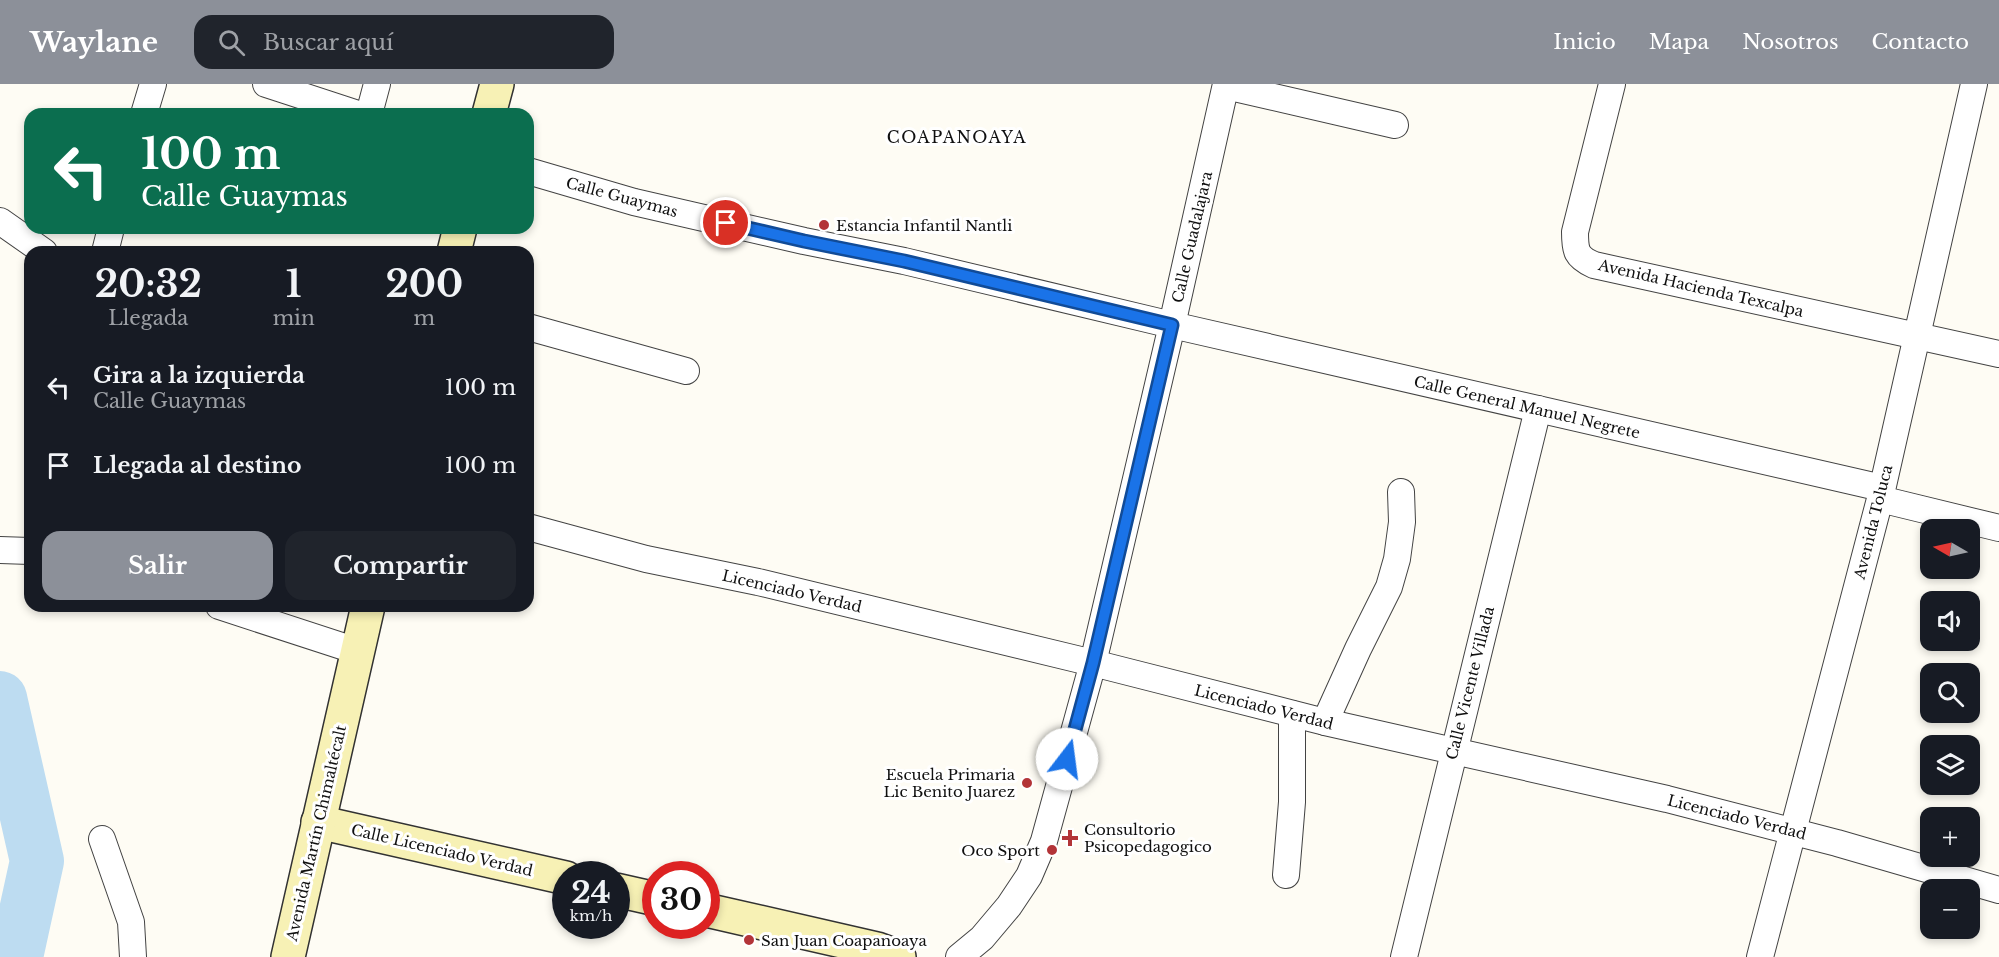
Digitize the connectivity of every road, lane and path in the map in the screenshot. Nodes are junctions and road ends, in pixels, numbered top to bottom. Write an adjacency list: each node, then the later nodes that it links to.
1 (153, 84): 8 (street)
2 (266, 84): 9 (street)
3 (377, 84): 10 (street)
4 (498, 84): 11 (street)
5 (1612, 84): 18 (street, Avenida Hacienda Texcalpa)
6 (1974, 84): 18 (street, Avenida Toluca)
7 (1226, 85): 12 (street); 16 (street, Calle Guadalajara)
8 (146, 108)
9 (340, 108)
10 (371, 108)
11 (491, 108)
12 (1395, 125)
13 (534, 173): 16 (street, Calle Guaymas)
14 (0, 221): 15 (street)
15 (35, 246)
16 (1172, 325): 21 (street, Calle General Manuel Negrete); 29 (street, Calle Guadalajara)
17 (534, 329): 20 (street)
18 (1917, 336): 19 (street, Avenida Hacienda Texcalpa); 23 (street, Avenida Toluca)
19 (1999, 354)
20 (686, 371)
21 (1538, 409): 23 (street, Calle General Manuel Negrete); 32 (street, Calle Vicente Villada)
22 (1401, 492): 31 (street)
23 (1881, 494): 24 (street, Calle General Manuel Negrete); 34 (street, Avenida Toluca)
24 (1999, 528)
25 (534, 529): 29 (street, Licenciado Verdad)
26 (237, 612): 28 (street)
27 (367, 612): 28 (street, Avenida Martín Chimaltécalt)
28 (357, 651): 33 (street, Avenida Martín Chimaltécalt)
29 (1093, 663): 30 (street, Licenciado Verdad); 43 (street, Calle Guadalajara)
30 (1292, 714): 31 (street, Licenciado Verdad); 37 (street)
31 (1326, 722): 32 (street, Licenciado Verdad)
32 (1453, 752): 34 (street, Licenciado Verdad); 44 (street, Calle Vicente Villada)
33 (318, 822): 36 (street, Calle Licenciado Verdad); 41 (street, Avenida Martín Chimaltécalt)
34 (1793, 831): 38 (street, Licenciado Verdad); 45 (street, Avenida Toluca)
35 (102, 839): 40 (street)
36 (552, 875)
37 (1286, 875)
38 (1999, 890)
39 (720, 913): 42 (street)
40 (133, 957)
41 (288, 957)
42 (898, 957)
43 (958, 957)
44 (1404, 957)
45 (1760, 957)

